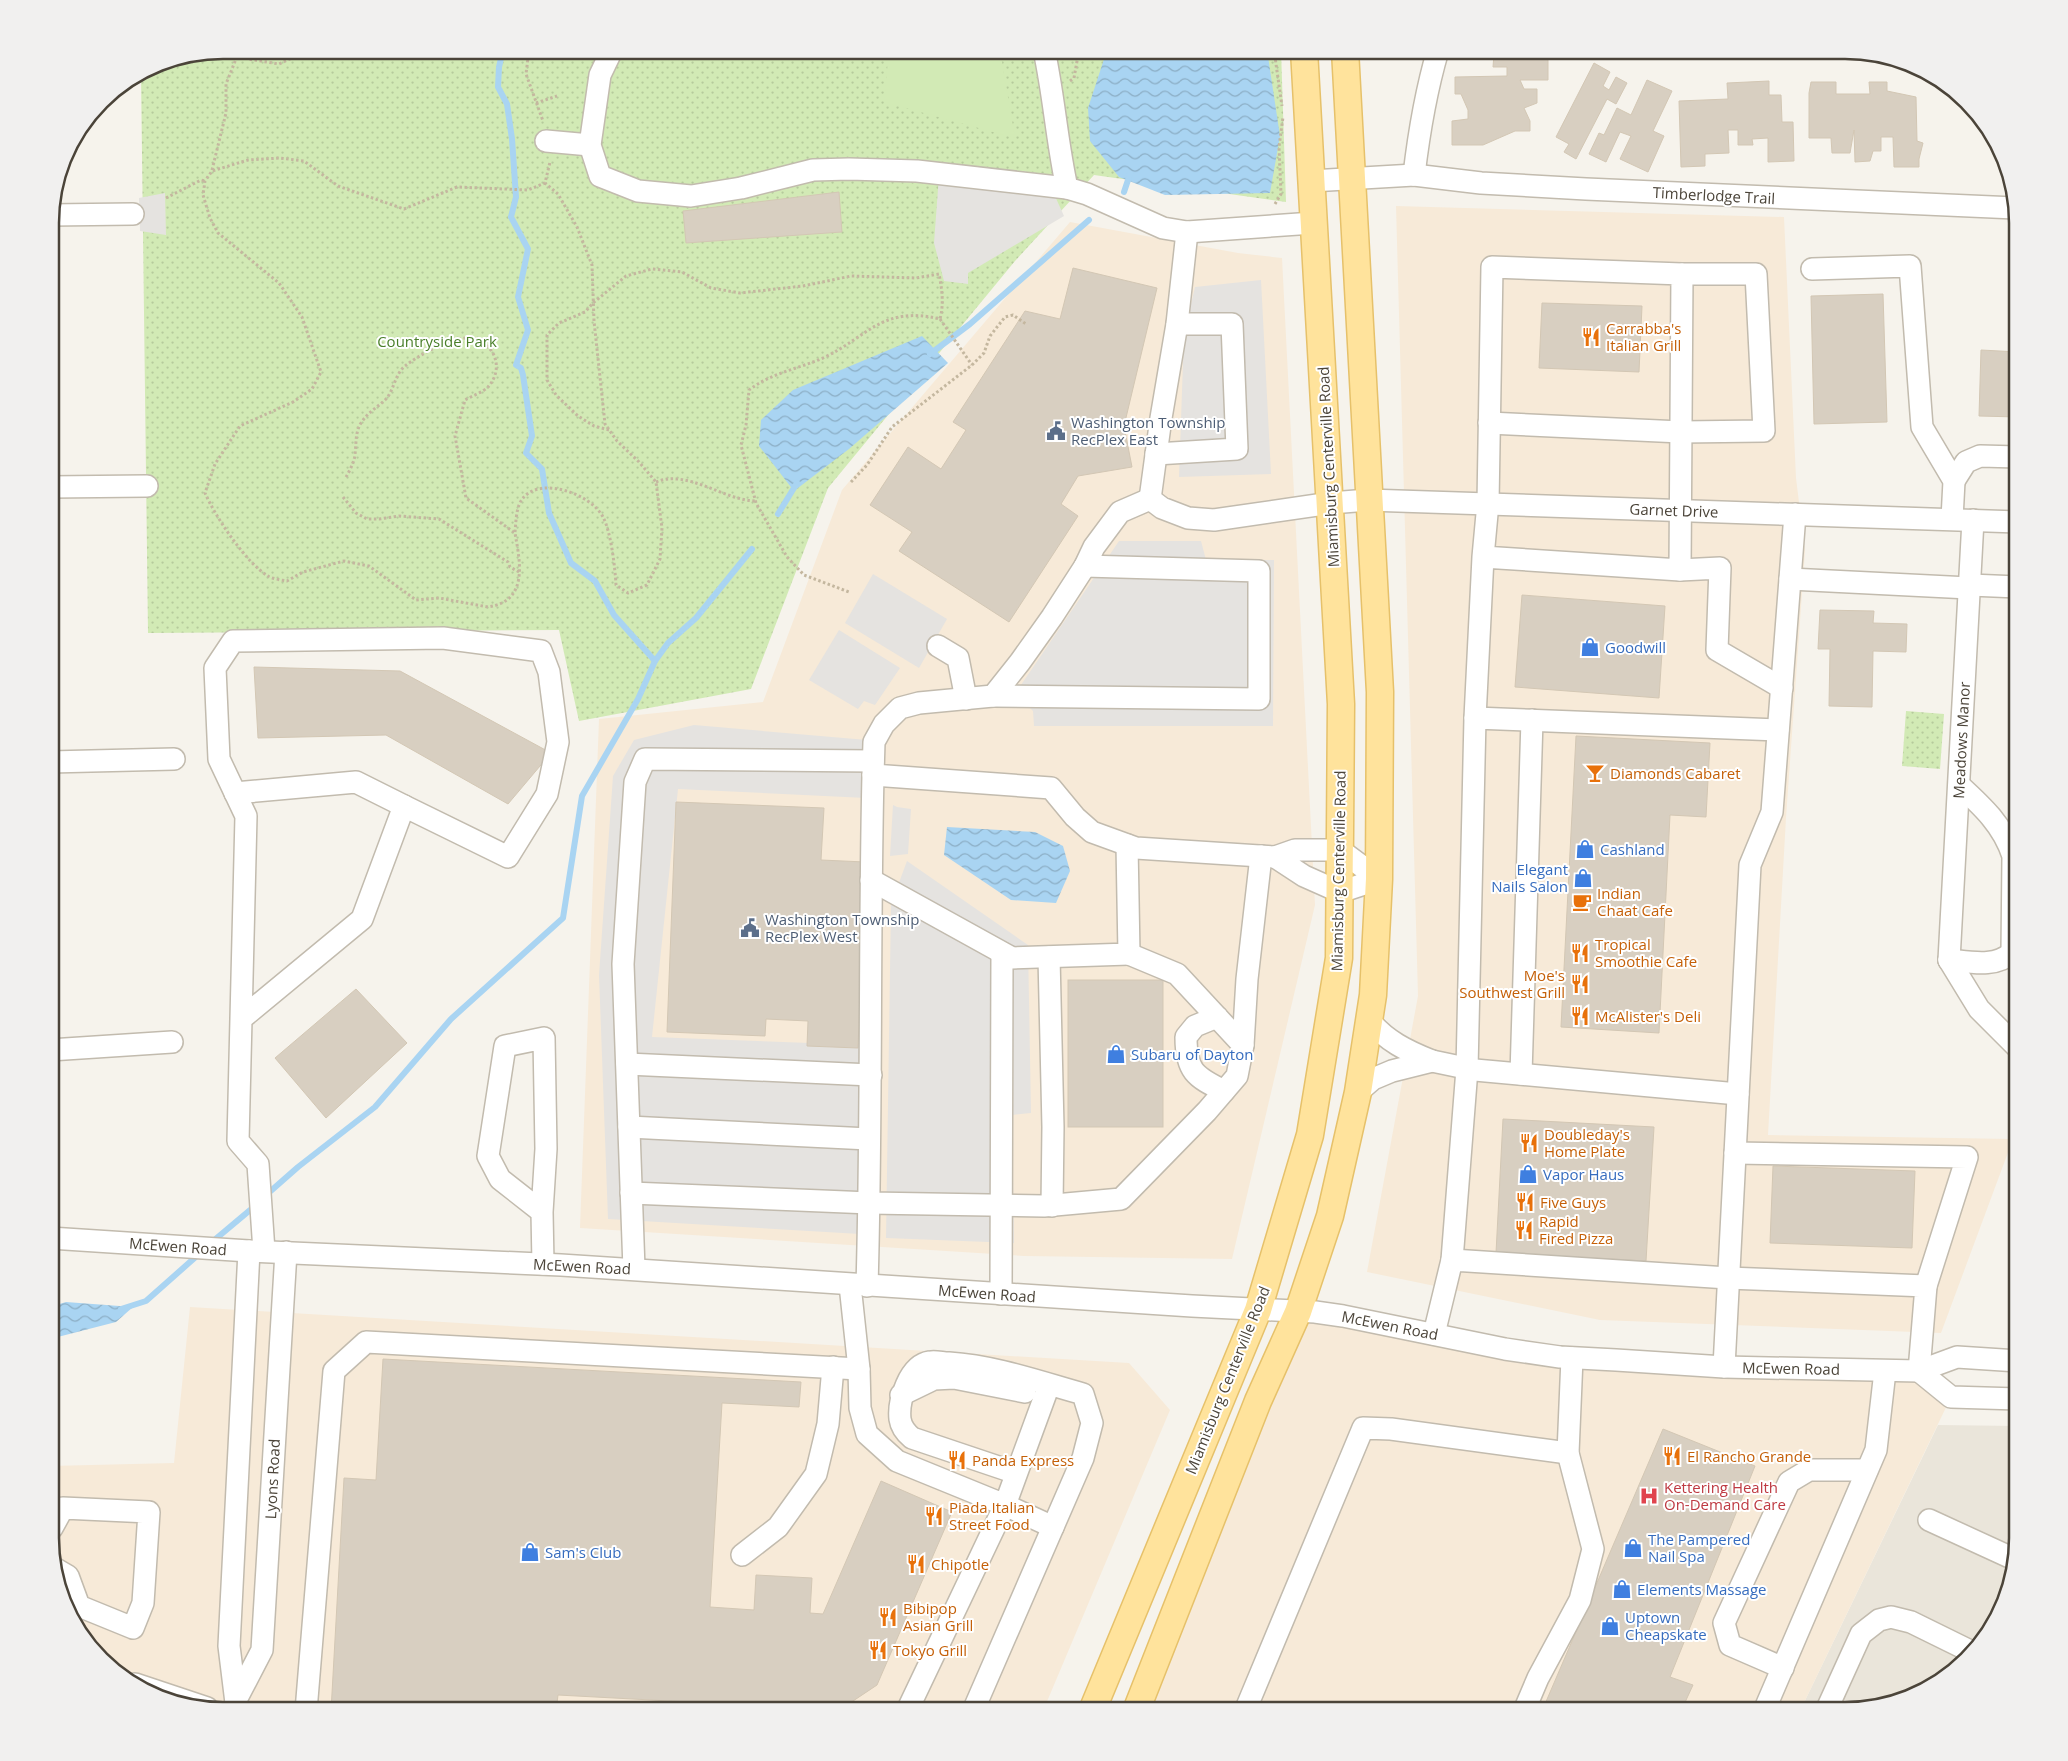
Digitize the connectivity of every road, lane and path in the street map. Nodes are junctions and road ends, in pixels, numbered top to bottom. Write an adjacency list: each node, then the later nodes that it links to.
1 (236, 59): 15 (path)
2 (248, 59): 3 (path)
3 (290, 59)
4 (528, 59): 12 (path)
5 (608, 59): 14 (street)
6 (1046, 59): 21 (street)
7 (1275, 59): 23 (path)
8 (1304, 59): 19 (main road, Miamisburg Centerville Road)
9 (1345, 59): 17 (main road)
10 (1435, 59): 16 (street)
11 (557, 96): 12 (path)
12 (536, 103): 13 (path)
13 (546, 141): 14 (street); 20 (path)
14 (590, 144): 21 (street)
15 (212, 171): 18 (path); 20 (path)
16 (1414, 175): 17 (street, Timberlodge Trail); 24 (street, Timberlodge Trail)
17 (1352, 179): 19 (street, Timberlodge Trail); 49 (main road)
18 (205, 181): 22 (path); 62 (path)
19 (1311, 181): 27 (main road, Miamisburg Centerville Road)
20 (545, 182): 31 (path)
21 (1067, 188): 28 (street)
22 (166, 198)
23 (1274, 207)
24 (2008, 208)
25 (133, 214): 26 (street)
26 (59, 216)
27 (1313, 223): 28 (street); 51 (main road, Miamisburg Centerville Road)
28 (1187, 232): 34 (street)
29 (1812, 269): 42 (street)
30 (1682, 274): 36 (street); 38 (street); 38 (street)
31 (593, 303): 32 (path); 37 (path); 37 (path)
32 (940, 319): 35 (path); 50 (path)
33 (1026, 324): 35 (path)
34 (1177, 324): 39 (street); 39 (street)
35 (972, 365): 44 (path)
36 (1489, 424): 38 (street); 52 (street)
37 (609, 430): 43 (path)
38 (1681, 432): 53 (street)
39 (1156, 454): 48 (street)
40 (2009, 457): 42 (street)
41 (346, 477): 58 (path)
42 (1954, 481): 55 (street)
43 (656, 482): 50 (path); 58 (path)
44 (851, 482)
45 (147, 486): 46 (street)
46 (59, 487)
47 (343, 497): 62 (path)
48 (1150, 499): 51 (street, Garnet Drive); 60 (street)
49 (1368, 500): 51 (street, Garnet Drive); 52 (street, Garnet Drive); 84 (main road)
50 (755, 501): 66 (path)
51 (1331, 503): 82 (main road, Miamisburg Centerville Road)
52 (1488, 504): 53 (street, Garnet Drive); 59 (street)
53 (1680, 510): 54 (street, Garnet Drive); 61 (street)
54 (1795, 514): 55 (street, Garnet Drive); 63 (street)
55 (1952, 520): 56 (street, Garnet Drive)
56 (1973, 520): 57 (street, Garnet Drive); 65 (street, Meadows Manor)
57 (2009, 522)
58 (515, 533): 62 (path)
59 (1483, 557): 61 (street); 71 (street)
60 (1085, 566): 69 (street); 69 (street)
61 (1680, 570): 68 (street)
62 (519, 572)
63 (1790, 579): 65 (street); 68 (street)
64 (2009, 586): 65 (street)
65 (1970, 587): 77 (street, Meadows Manor)
66 (849, 592)
67 (938, 646): 70 (street)
68 (1782, 688): 73 (street)
69 (993, 696): 70 (street)
70 (966, 698): 76 (street)
71 (1475, 718): 72 (street); 101 (street)
72 (1532, 720): 73 (street); 103 (street)
73 (1778, 730): 106 (street)
74 (174, 760): 75 (street)
75 (59, 762)
76 (873, 768): 80 (street); 85 (street); 100 (street)
77 (1959, 785): 81 (street); 91 (street, Meadows Manor)
78 (235, 793): 79 (street); 79 (street, Lyons Road); 93 (street, Lyons Road)
79 (404, 806): 93 (street)
80 (1127, 845): 83 (street); 88 (street)
81 (2009, 845)
82 (1340, 850): 83 (street); 84 (street); 86 (main road, Miamisburg Centerville Road)
83 (1268, 857): 86 (street); 97 (street)
84 (1379, 879): 86 (street); 94 (main road)
85 (870, 880): 87 (street); 102 (street)
86 (1340, 892): 125 (main road, Miamisburg Centerville Road)
87 (1002, 953): 90 (street); 112 (street)
88 (1129, 954): 90 (street); 92 (street)
89 (2009, 956): 91 (street)
90 (1049, 957): 113 (street)
91 (1949, 960): 95 (street)
92 (1217, 1017): 97 (street); 104 (street)
93 (242, 1019): 116 (street, Lyons Road)
94 (1369, 1020): 99 (street); 105 (main road)
95 (2009, 1039)
96 (172, 1042): 98 (street)
97 (1243, 1045): 104 (street)
98 (59, 1049)
99 (1432, 1061): 101 (street); 105 (street)
100 (627, 1064): 102 (street); 107 (street)
101 (1467, 1069): 103 (street); 118 (street)
102 (871, 1074): 108 (street)
103 (1521, 1074): 106 (street)
104 (1224, 1091): 113 (street)
105 (1358, 1092): 126 (main road)
106 (1738, 1094): 109 (street)
107 (629, 1127): 108 (street); 110 (street)
108 (869, 1140): 111 (street)
109 (1735, 1153): 121 (street); 123 (street)
110 (631, 1193): 111 (street); 120 (street)
111 (870, 1203): 112 (street); 122 (street)
112 (1003, 1206): 113 (street); 124 (street)
113 (1052, 1206)
114 (542, 1212): 114 (street); 119 (street)
115 (59, 1239): 116 (street, McEwen Road)
116 (257, 1251): 117 (street, McEwen Road); 149 (street, Lyons Road)
117 (286, 1252): 119 (street, McEwen Road); 150 (street, Lyons Road)
118 (1452, 1260): 121 (street); 127 (street)
119 (543, 1264): 120 (street, McEwen Road)
120 (634, 1269): 122 (street, McEwen Road)
121 (1728, 1278): 123 (street); 131 (street)
122 (859, 1285): 124 (street, McEwen Road); 132 (street)
123 (1926, 1286): 134 (street)
124 (1001, 1294): 125 (street, McEwen Road)
125 (1258, 1310): 126 (street, McEwen Road); 154 (main road, Miamisburg Centerville Road)
126 (1298, 1312): 127 (street, McEwen Road); 155 (main road)
127 (1434, 1334): 128 (street, McEwen Road)
128 (1572, 1358): 131 (street, McEwen Road); 137 (street)
129 (2009, 1360): 134 (street, McEwen Road)
130 (833, 1367): 132 (street); 144 (street); 151 (street)
131 (1724, 1367): 133 (street, McEwen Road)
132 (858, 1369): 140 (street)
133 (1885, 1371): 134 (street, McEwen Road); 138 (street)
134 (1919, 1372): 136 (street)
135 (1049, 1385): 139 (street); 139 (street); 143 (street)
136 (2009, 1399)
137 (1568, 1453): 156 (street); 157 (street)
138 (1868, 1470): 148 (street); 148 (street)
139 (1016, 1474): 140 (street)
140 (1005, 1505): 143 (street); 152 (street)
141 (59, 1515): 146 (street)
142 (1928, 1520): 145 (street)
143 (1052, 1527): 153 (street)
144 (742, 1556)
145 (2008, 1556)
146 (63, 1573)
147 (1965, 1649): 159 (street)
148 (1783, 1668): 158 (street)
149 (236, 1702)
150 (238, 1702)
151 (307, 1702)
152 (911, 1702)
153 (978, 1702)
154 (1096, 1702)
155 (1140, 1702)
156 (1250, 1702)
157 (1528, 1702)
158 (1768, 1702)
159 (1830, 1702)

